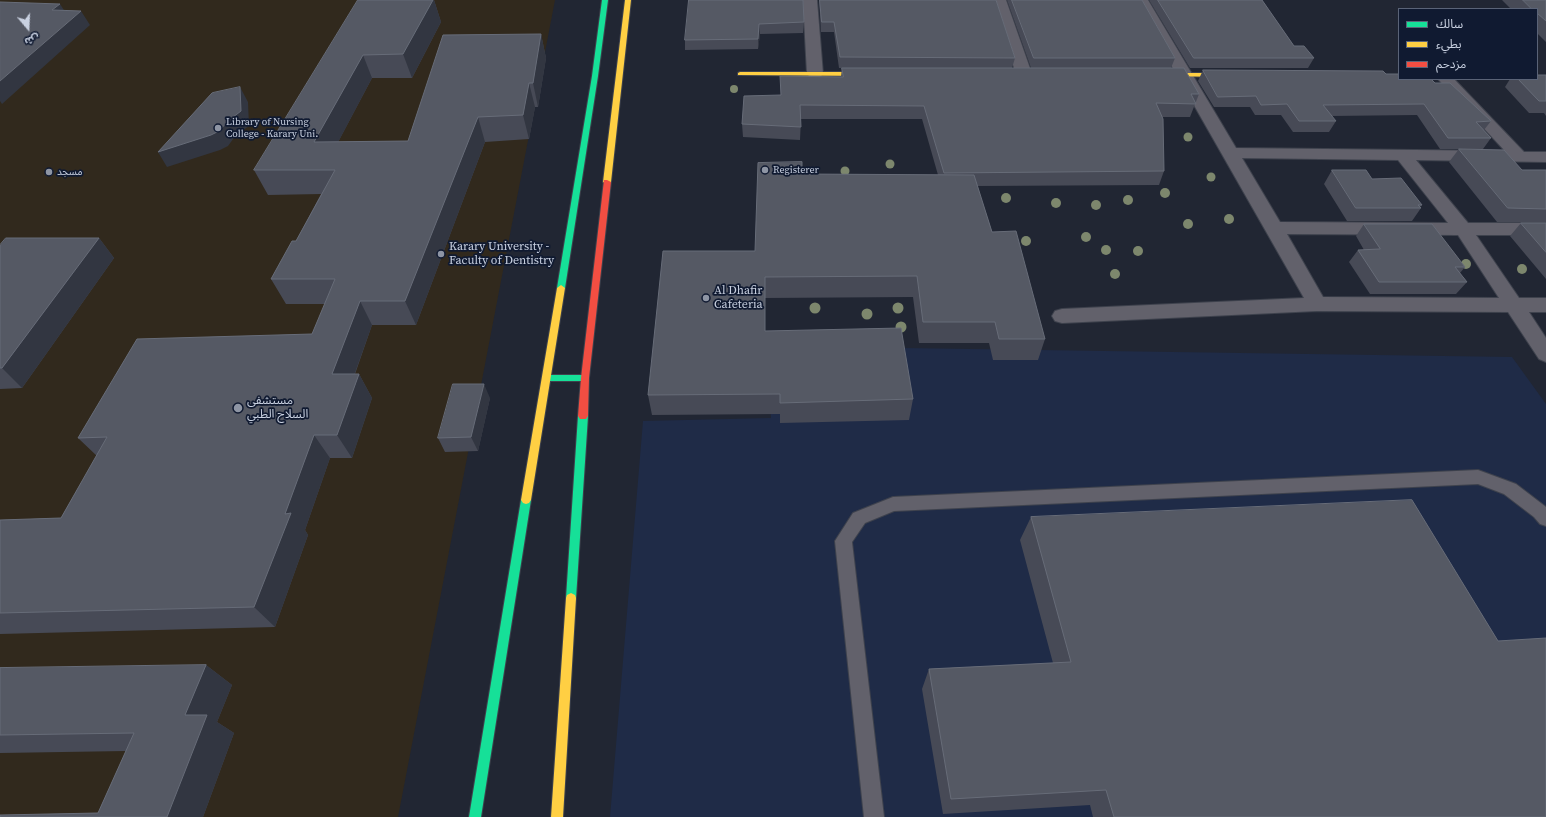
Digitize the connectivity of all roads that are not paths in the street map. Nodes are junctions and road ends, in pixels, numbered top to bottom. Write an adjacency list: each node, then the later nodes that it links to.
1 (605, 0): 26 (main road)
2 (628, 0): 27 (main road)
3 (810, 0): 7 (street)
4 (998, 0): 9 (street)
5 (1141, 0): 11 (street)
6 (740, 74): 7 (main road)
7 (815, 74): 8 (main road)
8 (884, 74)
9 (1024, 74)
10 (1151, 75): 11 (main road)
11 (1183, 75): 12 (main road); 14 (street)
12 (1239, 75)
13 (1447, 80): 16 (street)
14 (1230, 152): 15 (street); 18 (street)
15 (1403, 156): 16 (street); 20 (street)
16 (1519, 156): 17 (street)
17 (1546, 157)
18 (1276, 228): 20 (street); 21 (street)
19 (1546, 229): 20 (street)
20 (1464, 230): 23 (street)
21 (1318, 304): 23 (street); 24 (street)
22 (1546, 305): 23 (street)
23 (1514, 306): 25 (street)
24 (1062, 316)
25 (1546, 354)
26 (546, 378): 27 (main road); 29 (main road)
27 (585, 378): 30 (main road)
28 (1546, 519): 31 (lane)
29 (475, 817)
30 (557, 817)
31 (874, 817)

